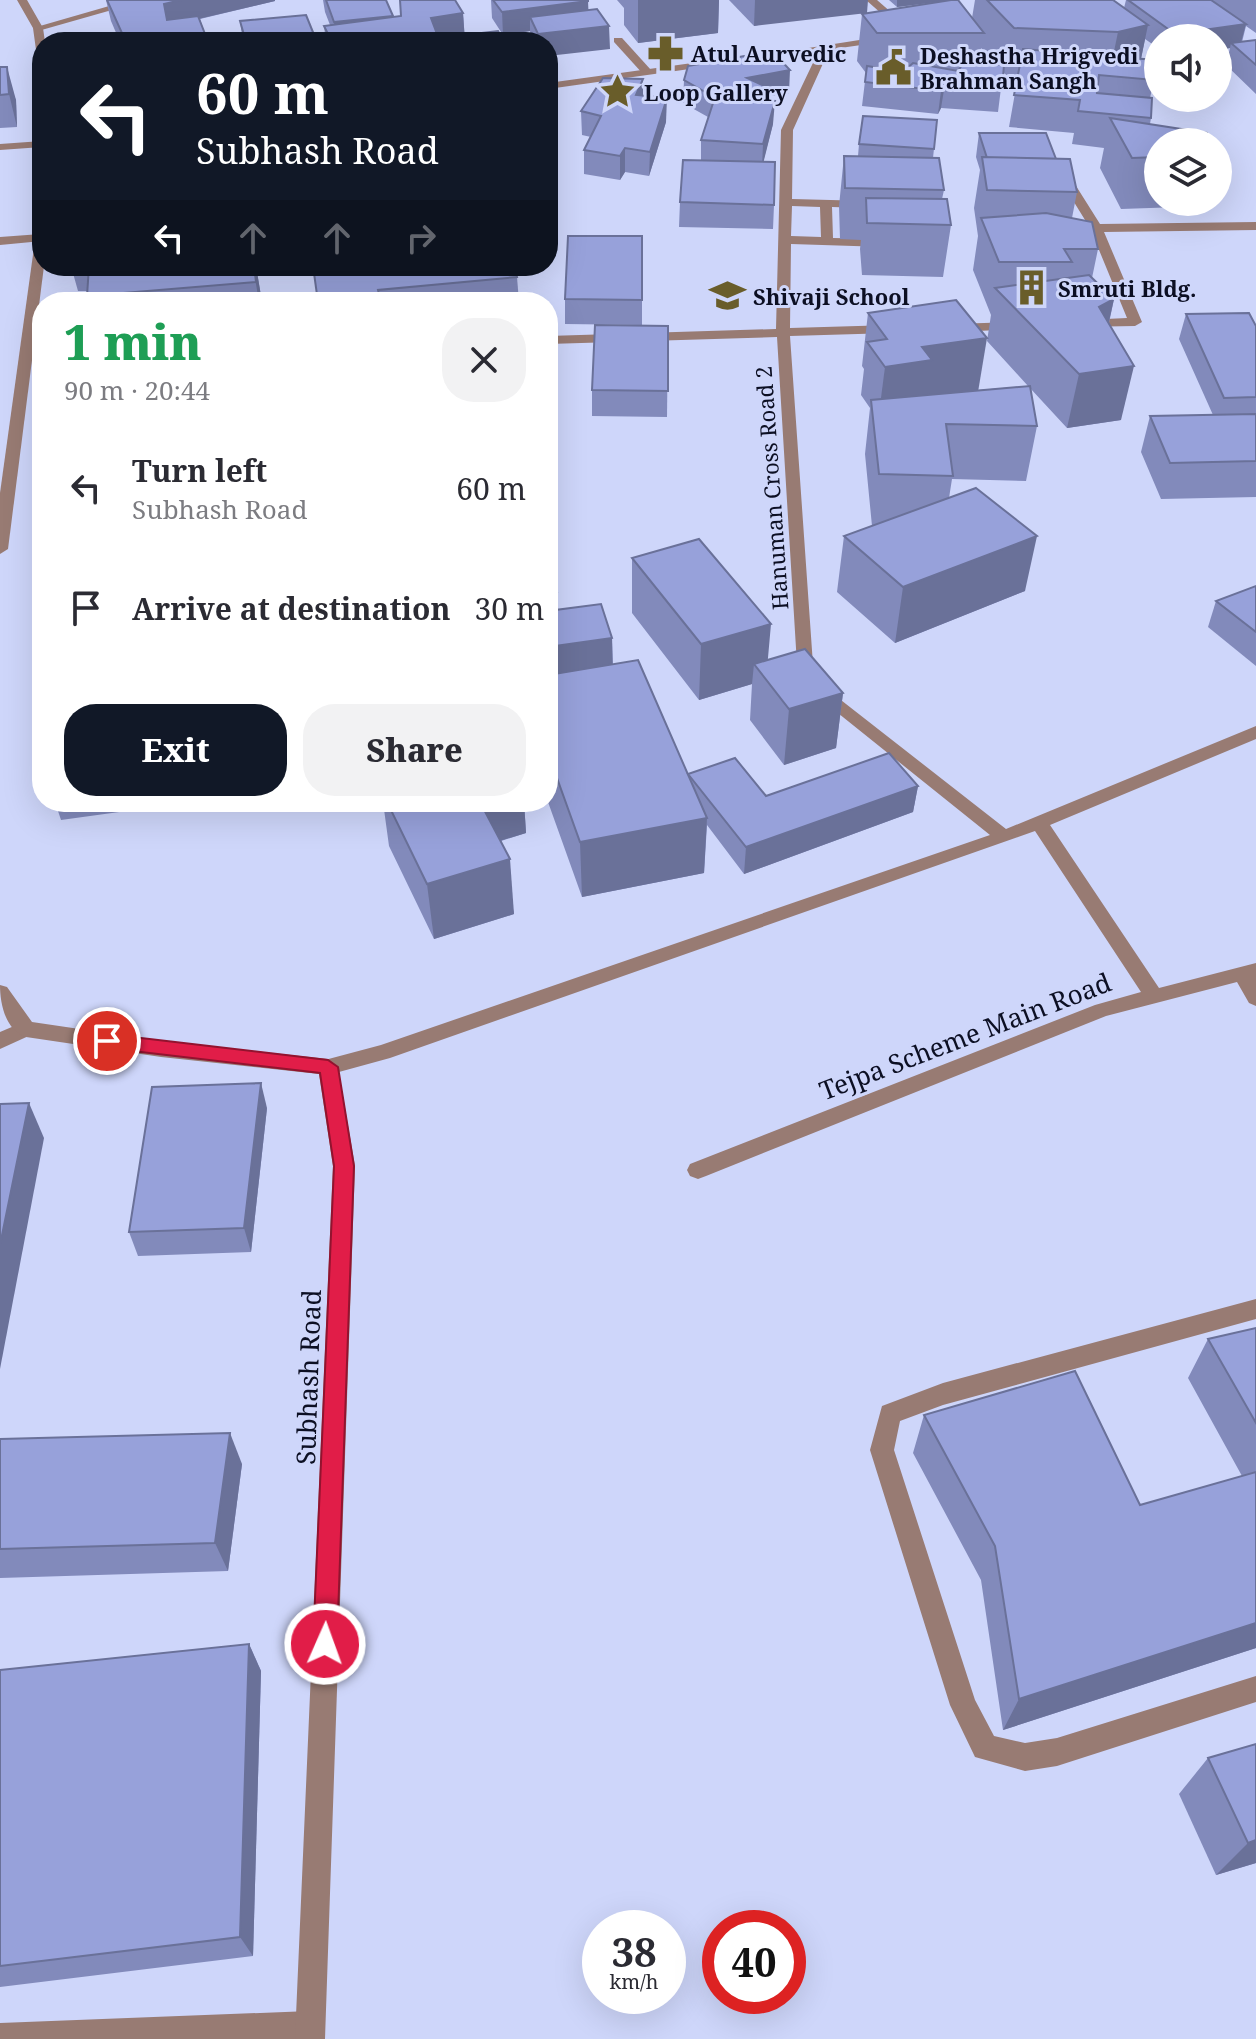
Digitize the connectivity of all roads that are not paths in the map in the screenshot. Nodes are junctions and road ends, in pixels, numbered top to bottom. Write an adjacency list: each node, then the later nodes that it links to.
1 (22, 0): 4 (street)
2 (142, 0): 4 (street)
3 (871, 0): 7 (street)
4 (38, 28): 5 (street)
5 (39, 32)
6 (618, 40): 10 (street)
7 (825, 48): 8 (street); 15 (street, Hanuman Cross Road 2)
8 (736, 60)
9 (721, 62): 10 (street)
10 (647, 72): 11 (street)
11 (558, 85)
12 (32, 145): 13 (street)
13 (0, 147)
14 (1058, 168): 19 (street)
15 (785, 202): 16 (street); 21 (street, Hanuman Cross Road 2)
16 (826, 203): 17 (street); 23 (street)
17 (874, 204)
18 (1256, 226): 19 (street)
19 (1096, 228): 26 (street)
20 (32, 237): 22 (street)
21 (785, 240): 23 (street); 30 (street, Hanuman Cross Road 2)
22 (0, 241)
23 (827, 241): 24 (street)
24 (903, 243)
25 (32, 311): 32 (street)
26 (1073, 324)
27 (1027, 325): 28 (street)
28 (936, 328)
29 (905, 329): 30 (street)
30 (783, 333): 31 (street); 35 (street, Hanuman Cross Road 2)
31 (558, 340)
32 (0, 549)
33 (1256, 732): 34 (street)
34 (1038, 822): 35 (street); 38 (street)
35 (1004, 837): 42 (street)
36 (1249, 972): 38 (street, Tejpa Scheme Main Road); 39 (street)
37 (0, 992): 40 (street)
38 (1155, 997): 43 (street, Tejpa Scheme Main Road)
39 (1256, 998)
40 (26, 1029): 41 (street); 42 (street)
41 (0, 1041)
42 (328, 1067): 46 (street, Subhash Road)
43 (698, 1170)
44 (1256, 1309): 45 (street)
45 (1256, 1689)
46 (310, 2033): 47 (street)
47 (0, 2038)

